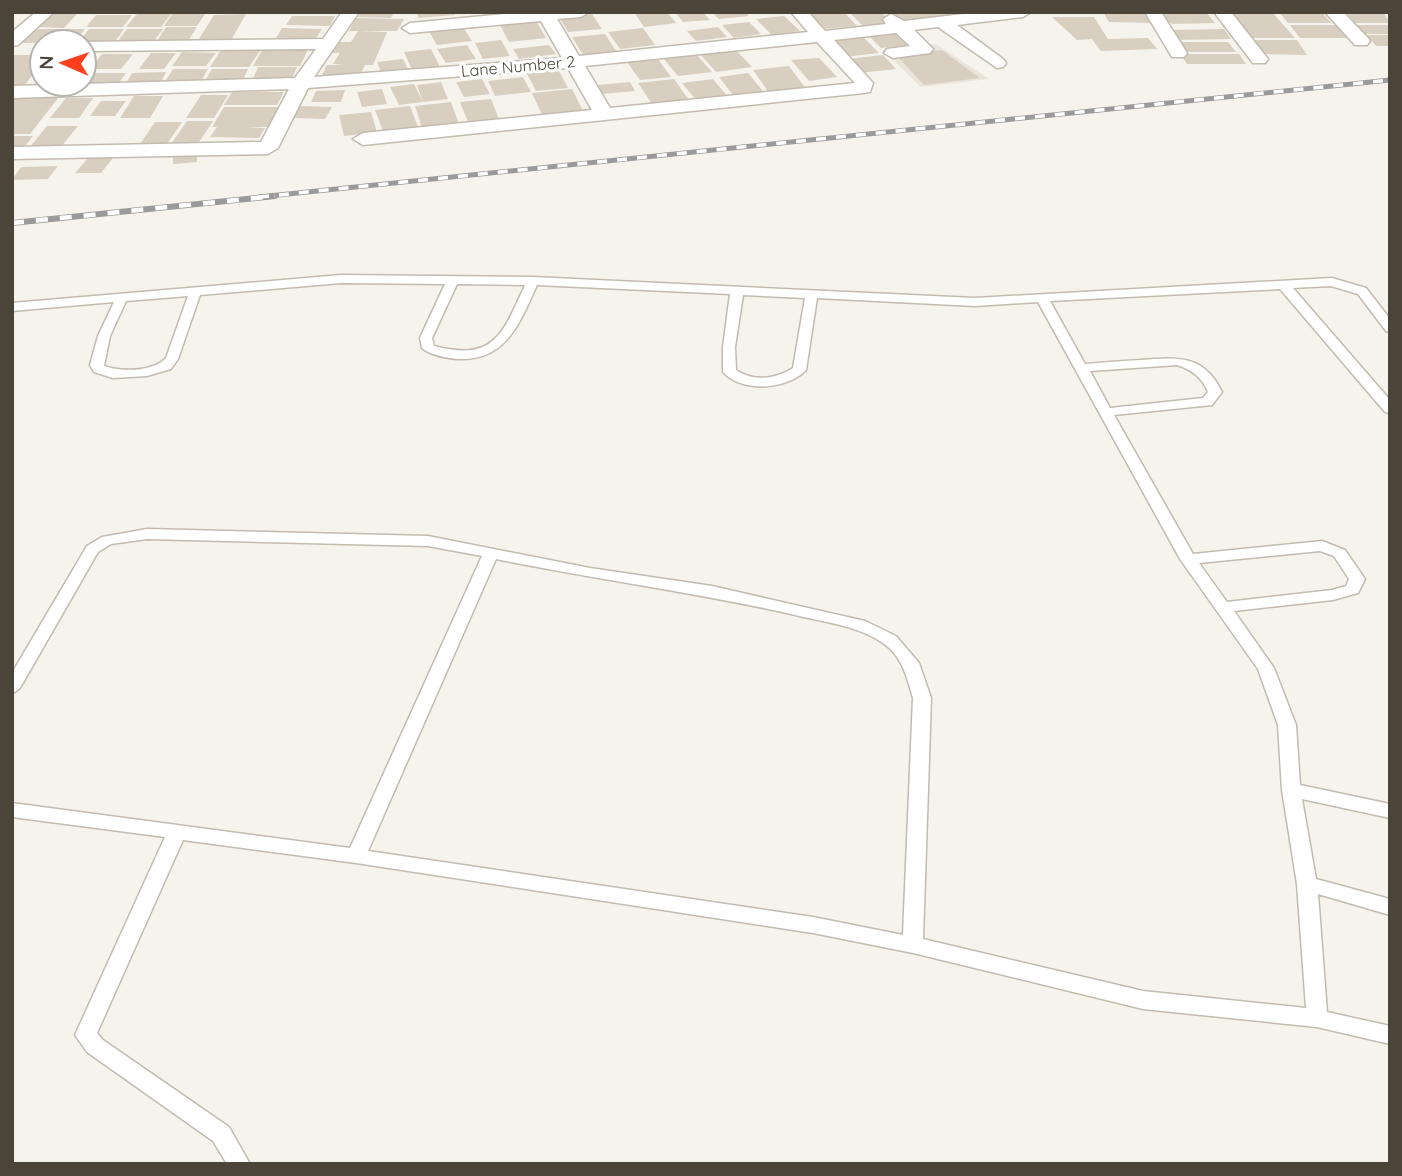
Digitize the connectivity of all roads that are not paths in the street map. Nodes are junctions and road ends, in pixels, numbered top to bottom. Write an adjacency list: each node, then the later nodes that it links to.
1 (46, 12): 12 (street)
2 (351, 12): 19 (street)
3 (581, 12): 10 (street)
4 (799, 12): 16 (street)
5 (883, 12): 15 (street)
6 (1153, 12): 22 (street)
7 (1223, 12): 23 (street)
8 (1333, 12): 17 (street)
9 (1019, 13): 13 (street, Lane Number 2)
10 (547, 16): 14 (street); 24 (street)
11 (12, 23): 12 (street)
12 (31, 23): 18 (street)
13 (943, 23): 15 (street, Lane Number 2); 25 (street)
14 (410, 28)
15 (902, 28): 16 (street, Lane Number 2); 21 (street)
16 (818, 36): 24 (street, Lane Number 2); 28 (street)
17 (1361, 41)
18 (12, 43)
19 (328, 44): 20 (street); 26 (street)
20 (98, 46)
21 (893, 53)
22 (1178, 53)
23 (1259, 59)
24 (573, 61): 26 (street, Lane Number 2); 28 (street)
25 (997, 63)
26 (301, 83): 27 (street, Lane Number 2); 30 (street)
27 (12, 92)
28 (605, 116): 29 (street)
29 (363, 139)
30 (12, 153)
31 (453, 278): 32 (lane); 32 (lane); 34 (lane)
32 (533, 281): 35 (lane)
33 (1283, 285): 38 (lane); 40 (lane); 42 (lane)
34 (196, 290): 37 (lane); 37 (lane)
35 (737, 291): 36 (lane); 36 (lane)
36 (812, 294): 38 (lane)
37 (122, 297): 39 (lane)
38 (1042, 298): 41 (lane)
39 (12, 307)
40 (1390, 328)
41 (1082, 368): 43 (lane); 43 (lane)
42 (1390, 409)
43 (1107, 412): 45 (lane)
44 (491, 553): 47 (lane); 52 (lane); 55 (lane)
45 (1188, 559): 46 (lane); 46 (lane)
46 (1224, 607): 48 (lane)
47 (12, 688)
48 (1291, 790): 50 (lane); 53 (lane)
49 (12, 810): 51 (lane)
50 (1390, 811)
51 (177, 832): 52 (lane); 58 (lane)
52 (356, 856): 55 (lane)
53 (1307, 884): 54 (lane); 56 (lane)
54 (1390, 907)
55 (913, 945): 56 (lane)
56 (1317, 1018): 57 (lane)
57 (1390, 1035)
58 (239, 1164)

